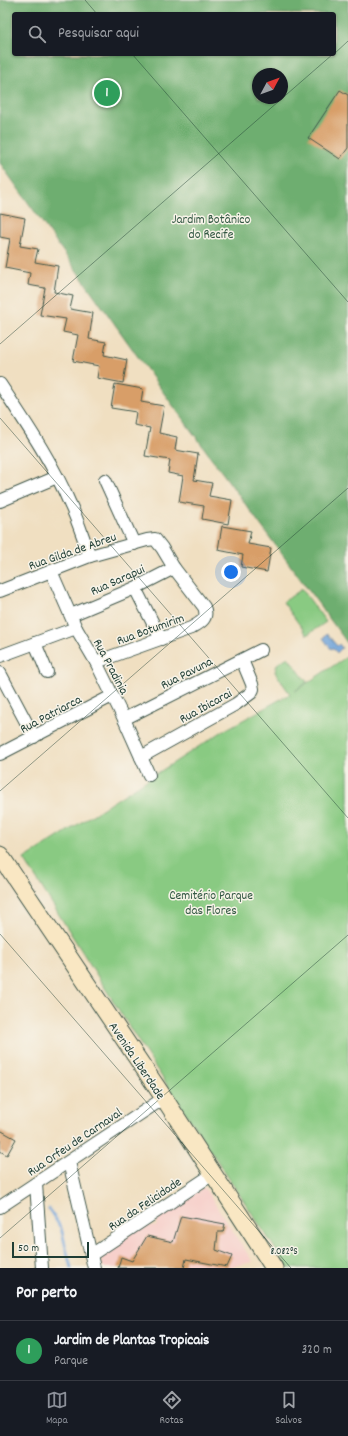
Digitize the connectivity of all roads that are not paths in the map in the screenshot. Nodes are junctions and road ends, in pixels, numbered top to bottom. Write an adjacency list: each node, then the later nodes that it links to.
1 (0, 384): 2 (street)
2 (58, 477): 4 (street); 6 (street)
3 (105, 480): 5 (street)
4 (0, 501)
5 (134, 544): 6 (street, Rua Gilda de Abreu); 7 (street, Rua Gilda de Abreu)
6 (90, 556): 8 (street, Rua Gilda de Abreu)
7 (174, 568): 9 (street, Rua Sarapui); 13 (street, Rua Botumirim)
8 (51, 571): 10 (street, Rua Gilda de Abreu); 11 (street, Rua Pradinia)
9 (135, 588): 11 (street, Rua Sarapui); 13 (street)
10 (0, 591)
11 (71, 615): 12 (street, Rua Pradinia)
12 (76, 628): 14 (street); 18 (street, Rua Pradinia)
13 (161, 639): 18 (street, Rua Botumirim)
14 (35, 643): 16 (street); 19 (street)
15 (260, 650): 17 (street, Rua Pavuna)
16 (0, 656)
17 (242, 660): 22 (street, Rua Pavuna); 25 (street, Rua Ibicarai)
18 (96, 662): 21 (street, Rua Pradinia)
19 (47, 672)
20 (0, 673): 23 (street)
21 (112, 696): 22 (street, Rua Pradinia); 23 (street, Rua Patriarca)
22 (124, 719): 25 (street, Rua Pradinia)
23 (34, 737): 24 (street, Rua Patriarca)
24 (0, 754)
25 (141, 757): 26 (street, Rua Pradinia)
26 (149, 775)
27 (0, 855): 28 (main road, Avenida Liberdade)
28 (164, 1098): 29 (street, Rua Orfeu de Carnaval); 30 (main road, Avenida Liberdade)
29 (69, 1162): 31 (street, Rua Orfeu de Carnaval); 33 (street)
30 (213, 1174): 33 (street, Rua da Felicidade); 36 (main road, Avenida Liberdade)
31 (36, 1184): 32 (street, Rua Orfeu de Carnaval); 34 (street)
32 (0, 1207)
33 (91, 1256): 35 (street)
34 (42, 1268)
35 (94, 1268)
36 (274, 1268)

